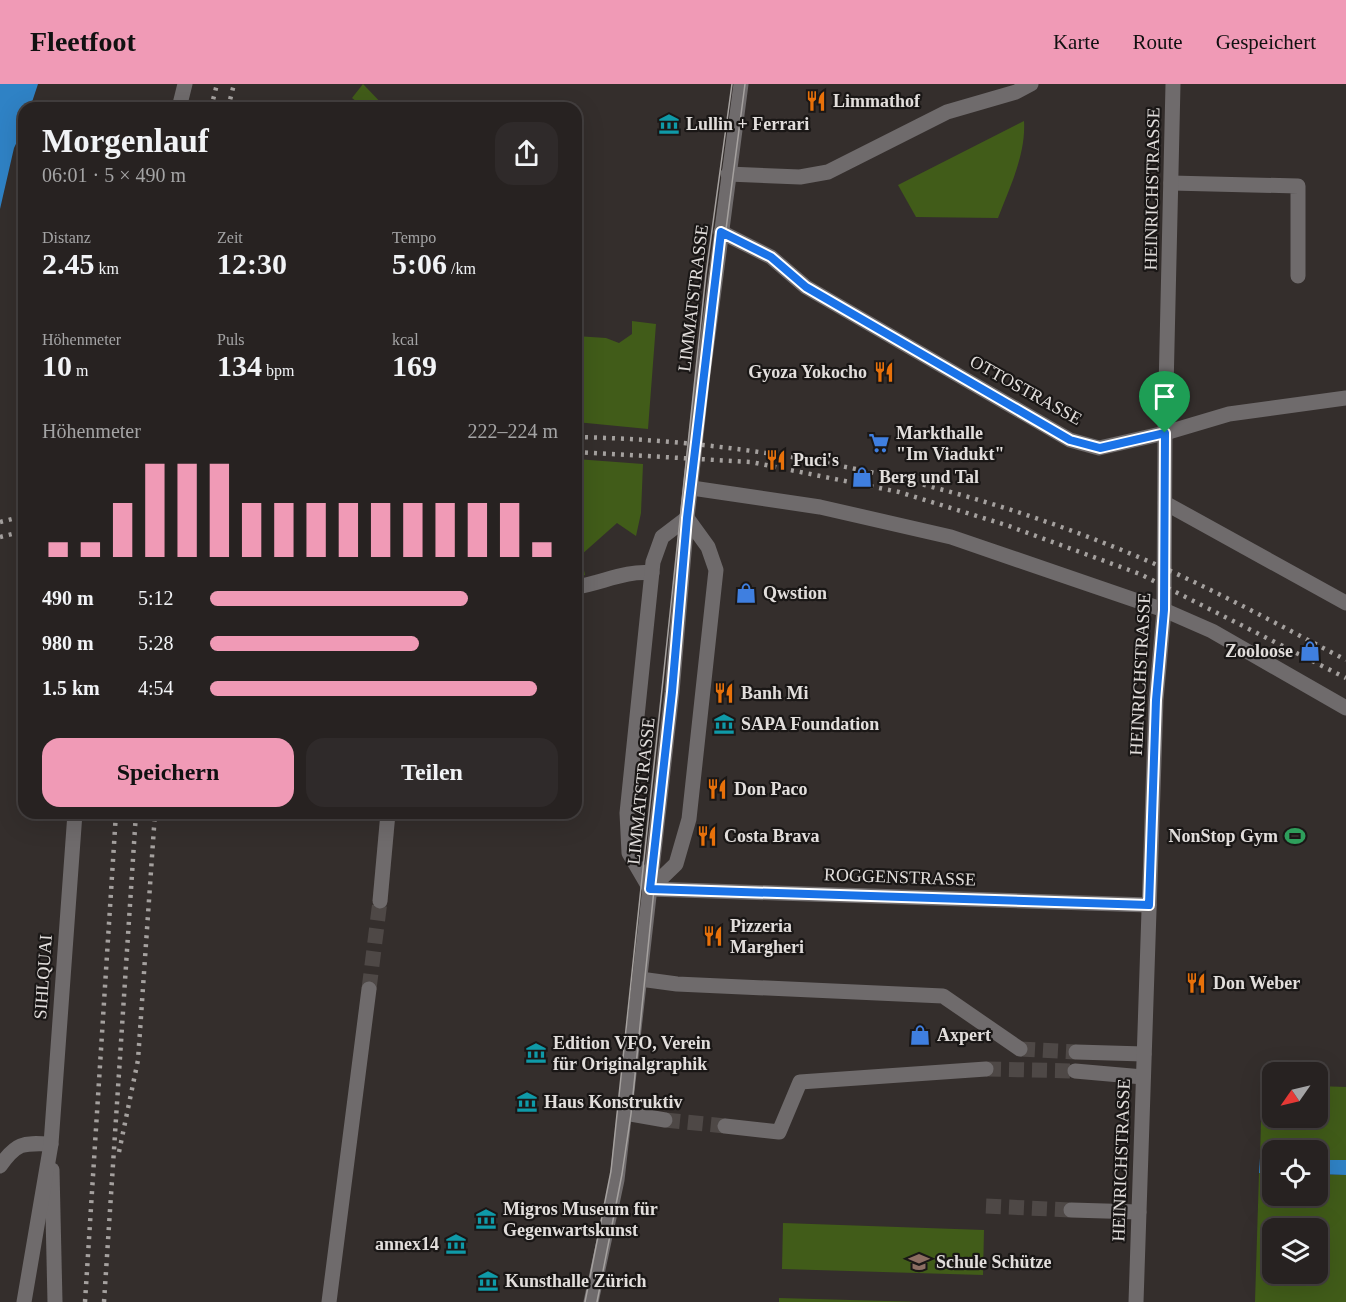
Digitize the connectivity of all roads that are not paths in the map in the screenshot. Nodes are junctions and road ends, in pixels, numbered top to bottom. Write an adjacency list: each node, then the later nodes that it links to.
1 (184, 84): 5 (street)
2 (741, 84): 6 (street, LIMMATSTRASSE)
3 (1031, 84): 6 (street)
4 (1173, 84): 7 (street, HEINRICHSTRASSE)
5 (180, 102)
6 (728, 174): 8 (street, LIMMATSTRASSE)
7 (1171, 183): 9 (street); 11 (street, HEINRICHSTRASSE)
8 (721, 232): 11 (street, OTTOSTRASSE); 12 (street, LIMMATSTRASSE)
9 (1298, 276)
10 (1346, 398): 11 (street, OTTOSTRASSE)
11 (1165, 433): 13 (street, HEINRICHSTRASSE)
12 (692, 488): 14 (street, LIMMATSTRASSE); 18 (street)
13 (1165, 503): 17 (street); 18 (street, HEINRICHSTRASSE)
14 (687, 518): 15 (street, LIMMATSTRASSE); 22 (street, LIMMATSTRASSE); 22 (street, LIMMATSTRASSE)
15 (652, 573): 16 (street); 22 (street, LIMMATSTRASSE)
16 (582, 586)
17 (1346, 603)
18 (1164, 610): 19 (street); 24 (street, HEINRICHSTRASSE)
19 (1346, 708)
20 (75, 819): 36 (street, SIHLQUAI)
21 (387, 819): 23 (street)
22 (650, 889): 24 (street, ROGGENSTRASSE); 25 (street, LIMMATSTRASSE)
23 (380, 901)
24 (1149, 905): 29 (street, HEINRICHSTRASSE)
25 (640, 979): 27 (street); 33 (street, LIMMATSTRASSE)
26 (369, 989): 42 (street)
27 (1020, 1049)
28 (1076, 1052): 29 (street)
29 (1144, 1054): 32 (street, HEINRICHSTRASSE)
30 (986, 1069): 35 (street)
31 (1075, 1071): 32 (street)
32 (1143, 1077): 39 (street, HEINRICHSTRASSE)
33 (625, 1113): 34 (street); 43 (street, LIMMATSTRASSE)
34 (665, 1120)
35 (725, 1126)
36 (51, 1144): 37 (street); 40 (street, SIHLQUAI); 41 (street, SIHLQUAI)
37 (0, 1166)
38 (1071, 1210): 39 (street)
39 (1139, 1212): 44 (street, HEINRICHSTRASSE)
40 (24, 1302)
41 (55, 1302)
42 (329, 1302)
43 (591, 1302)
44 (1136, 1302)

